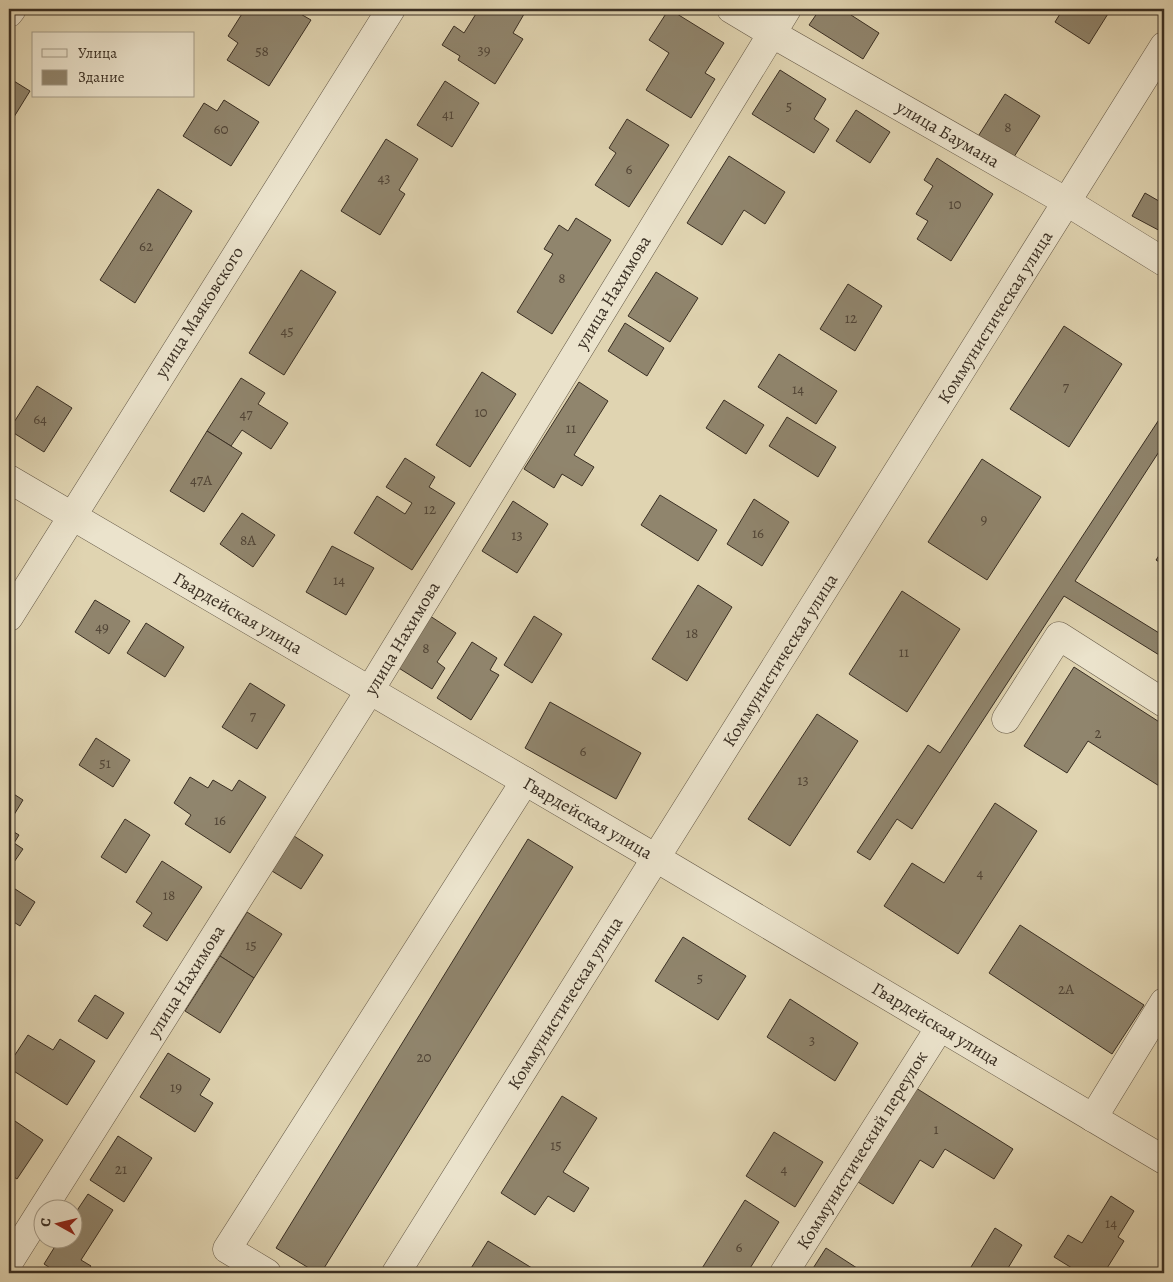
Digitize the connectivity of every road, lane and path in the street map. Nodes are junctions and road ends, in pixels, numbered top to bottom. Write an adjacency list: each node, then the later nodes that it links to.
1 (12, 9): 5 (street)
2 (391, 9): 11 (street, улица Маяковского)
3 (731, 9): 6 (street, улица Баумана)
4 (787, 9): 6 (street, улица Нахимова)
5 (9, 14)
6 (771, 33): 8 (street, улица Баумана); 13 (street, улица Нахимова)
7 (1164, 46): 8 (street, Коммунистическая улица)
8 (1067, 202): 9 (street, улица Баумана); 17 (street, Коммунистическая улица)
9 (1164, 262)
10 (9, 479): 11 (street, Гвардейская улица)
11 (72, 515): 12 (street, улица Маяковского); 13 (street, Гвардейская улица)
12 (9, 617)
13 (370, 690): 16 (street, Гвардейская улица); 22 (street, улица Нахимова)
14 (1164, 704): 15 (street)
15 (1006, 720)
16 (525, 781): 17 (street, Гвардейская улица); 23 (street)
17 (656, 858): 19 (street, Гвардейская улица); 24 (street, Коммунистическая улица)
18 (1164, 1002): 20 (street)
19 (940, 1027): 20 (street, Гвардейская улица); 25 (street, Коммунистический переулок)
20 (1093, 1118): 21 (street, Гвардейская улица)
21 (1164, 1160)
22 (9, 1262)
23 (267, 1273)
24 (396, 1273)
25 (784, 1273)

